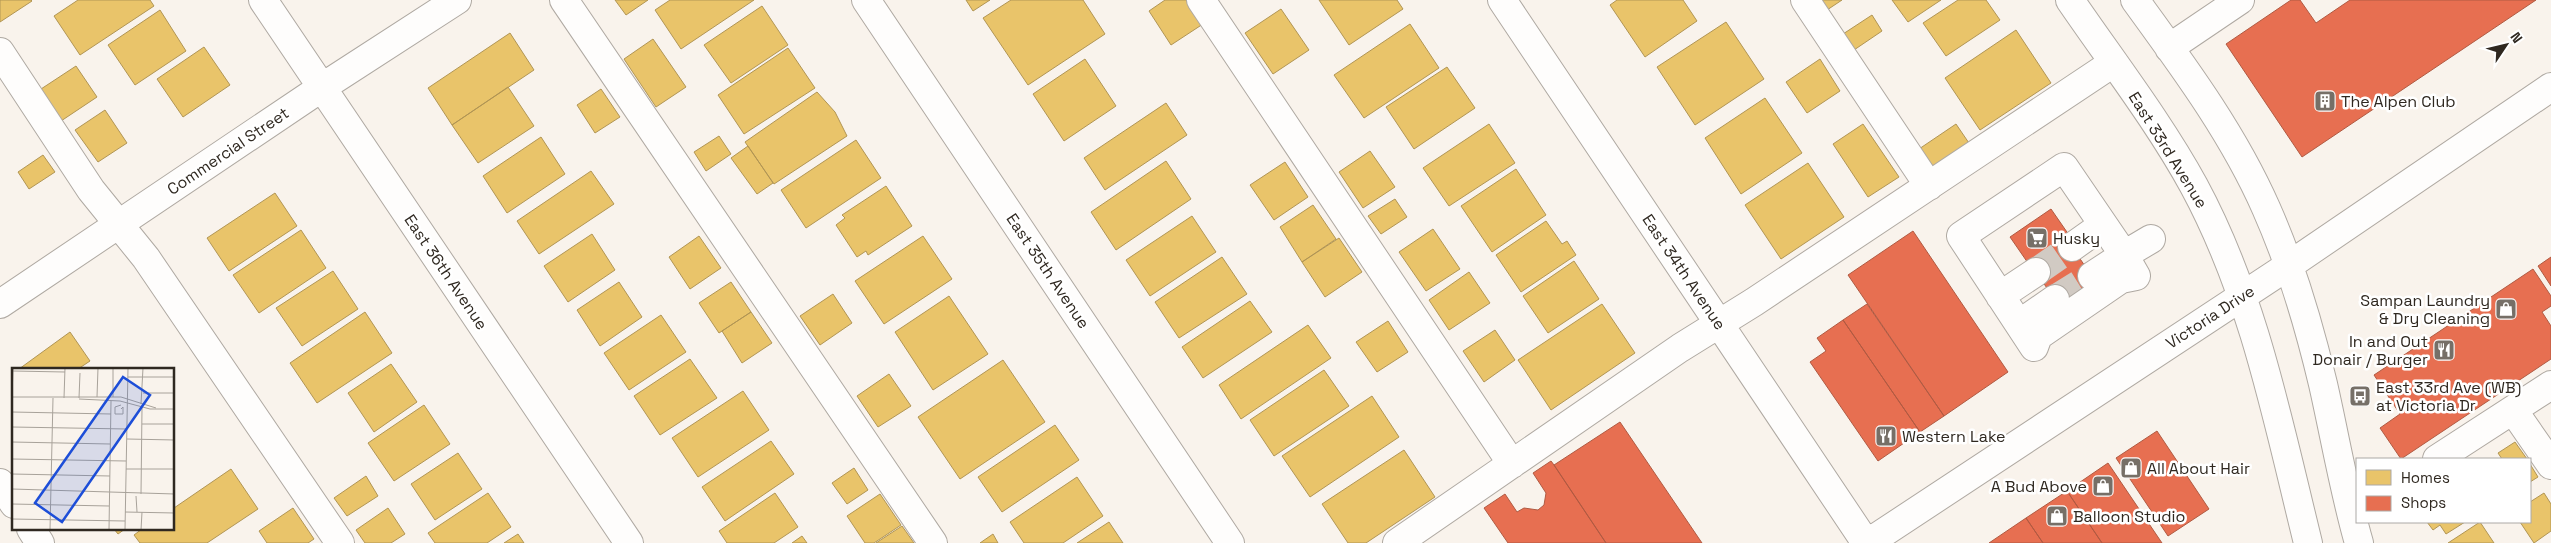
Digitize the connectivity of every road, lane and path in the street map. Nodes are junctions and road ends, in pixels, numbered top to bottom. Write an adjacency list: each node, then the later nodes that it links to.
1 (264, 0): 15 (street, East 36th Avenue)
2 (457, 0): 15 (street, Commercial Street)
3 (564, 0): 43 (street)
4 (866, 0): 44 (street, East 35th Avenue)
5 (1201, 0): 34 (street)
6 (1502, 0): 29 (street, East 34th Avenue)
7 (1805, 0): 16 (street)
8 (2070, 0): 13 (street, East 33rd Avenue)
9 (2135, 0): 11 (street)
10 (2240, 0): 11 (street)
11 (2169, 48): 22 (street)
12 (0, 52): 17 (street)
13 (2113, 63): 16 (street); 25 (street, East 33rd Avenue)
14 (2551, 87): 22 (street, Victoria Drive)
15 (321, 88): 17 (street, Commercial Street); 42 (street, East 36th Avenue)
16 (1929, 186): 29 (street)
17 (119, 224): 28 (street, Commercial Street); 41 (street)
18 (2103, 225): 20 (street); 21 (street); 26 (street)
19 (2152, 238): 21 (street)
20 (2072, 246)
21 (2124, 255): 24 (street); 30 (street)
22 (2288, 266): 25 (street, Victoria Drive); 37 (street)
23 (2036, 272): 26 (street)
24 (2092, 276)
25 (2243, 295): 46 (street, Victoria Drive); 47 (street, East 33rd Avenue)
26 (2000, 296): 30 (street)
27 (2055, 299): 30 (street)
28 (0, 304)
29 (1719, 324): 34 (street); 46 (street, East 34th Avenue)
30 (2018, 324)
31 (2551, 386): 32 (street)
32 (2513, 410): 33 (street); 35 (street)
33 (2439, 458)
34 (1512, 464): 45 (street)
35 (2551, 465)
36 (0, 484): 38 (street)
37 (2352, 500): 48 (street)
38 (12, 501)
39 (32, 530): 40 (street)
40 (40, 543)
41 (340, 543)
42 (629, 543)
43 (933, 543)
44 (1230, 543)
45 (1397, 543)
46 (1867, 543)
47 (2308, 543)
48 (2359, 543)

